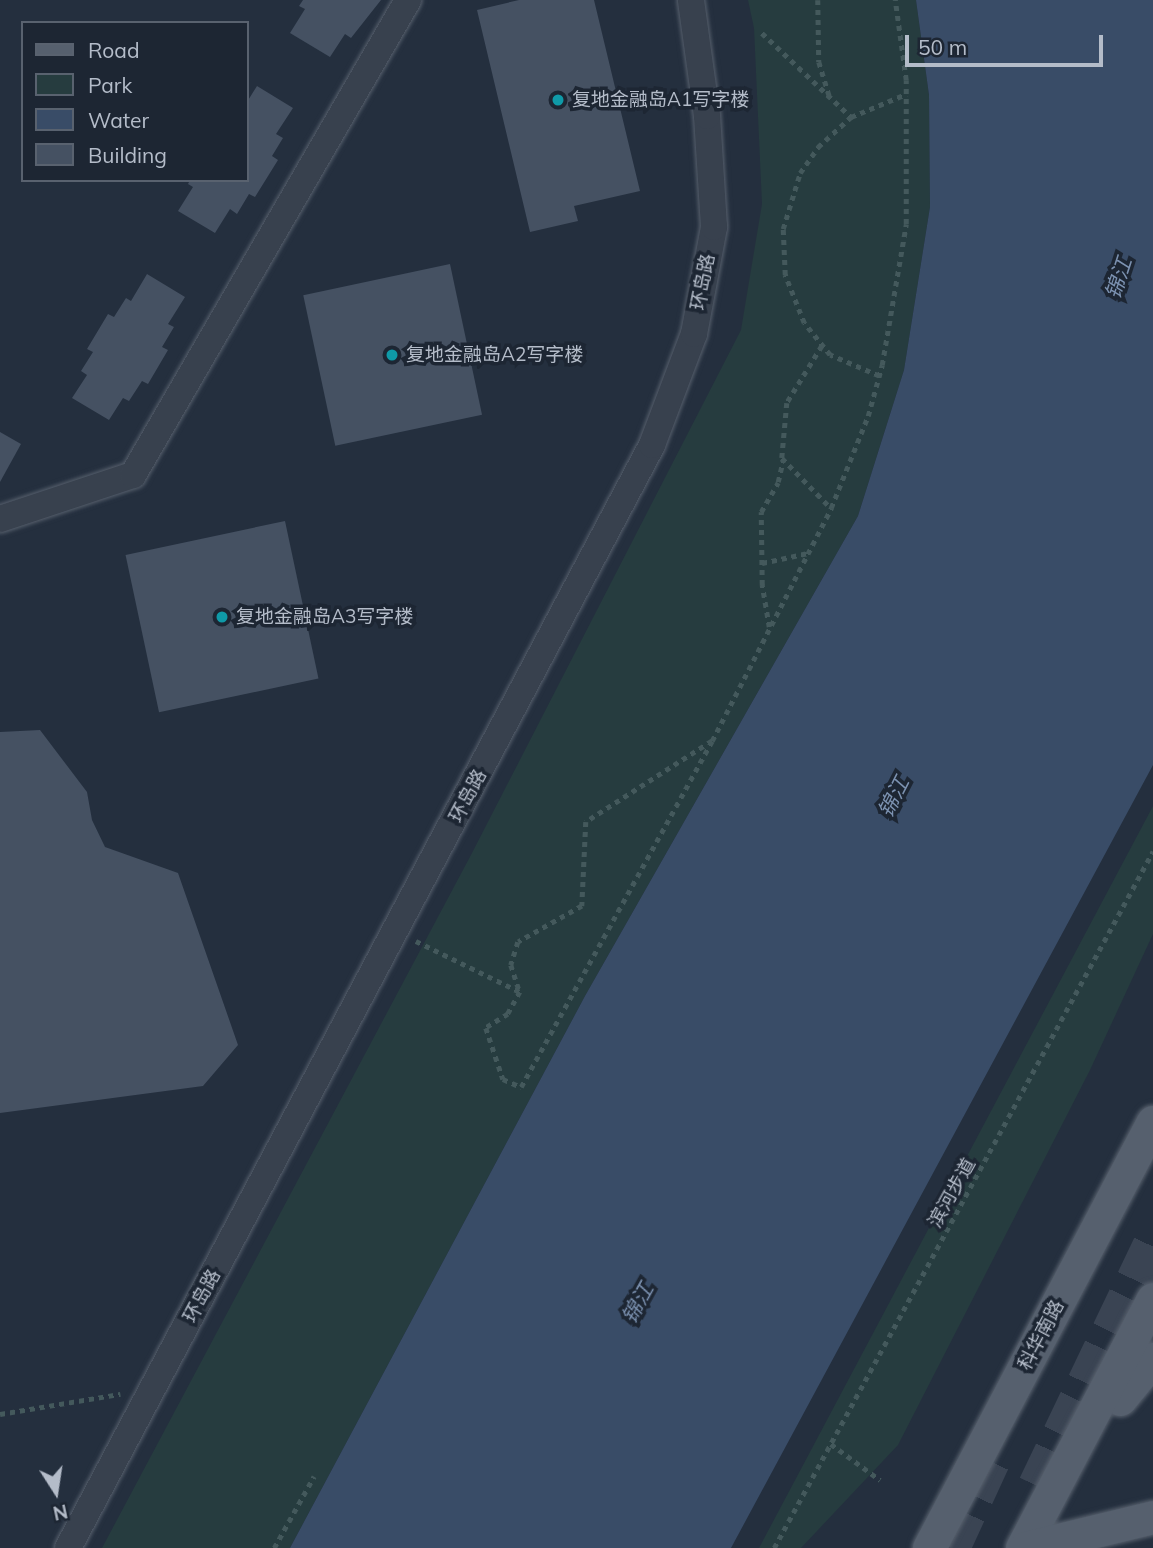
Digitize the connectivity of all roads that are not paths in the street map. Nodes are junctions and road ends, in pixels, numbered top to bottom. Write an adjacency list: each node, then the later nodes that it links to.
1 (408, 0): 3 (street)
2 (691, 0): 9 (street, 环岛路)
3 (0, 519)
4 (1153, 1122): 10 (main road, 科华南路)
5 (1153, 1299): 7 (main road)
6 (1153, 1359): 7 (main road)
7 (1069, 1461): 11 (main road)
8 (1153, 1517): 11 (main road)
9 (68, 1548)
10 (929, 1548)
11 (1023, 1548)

